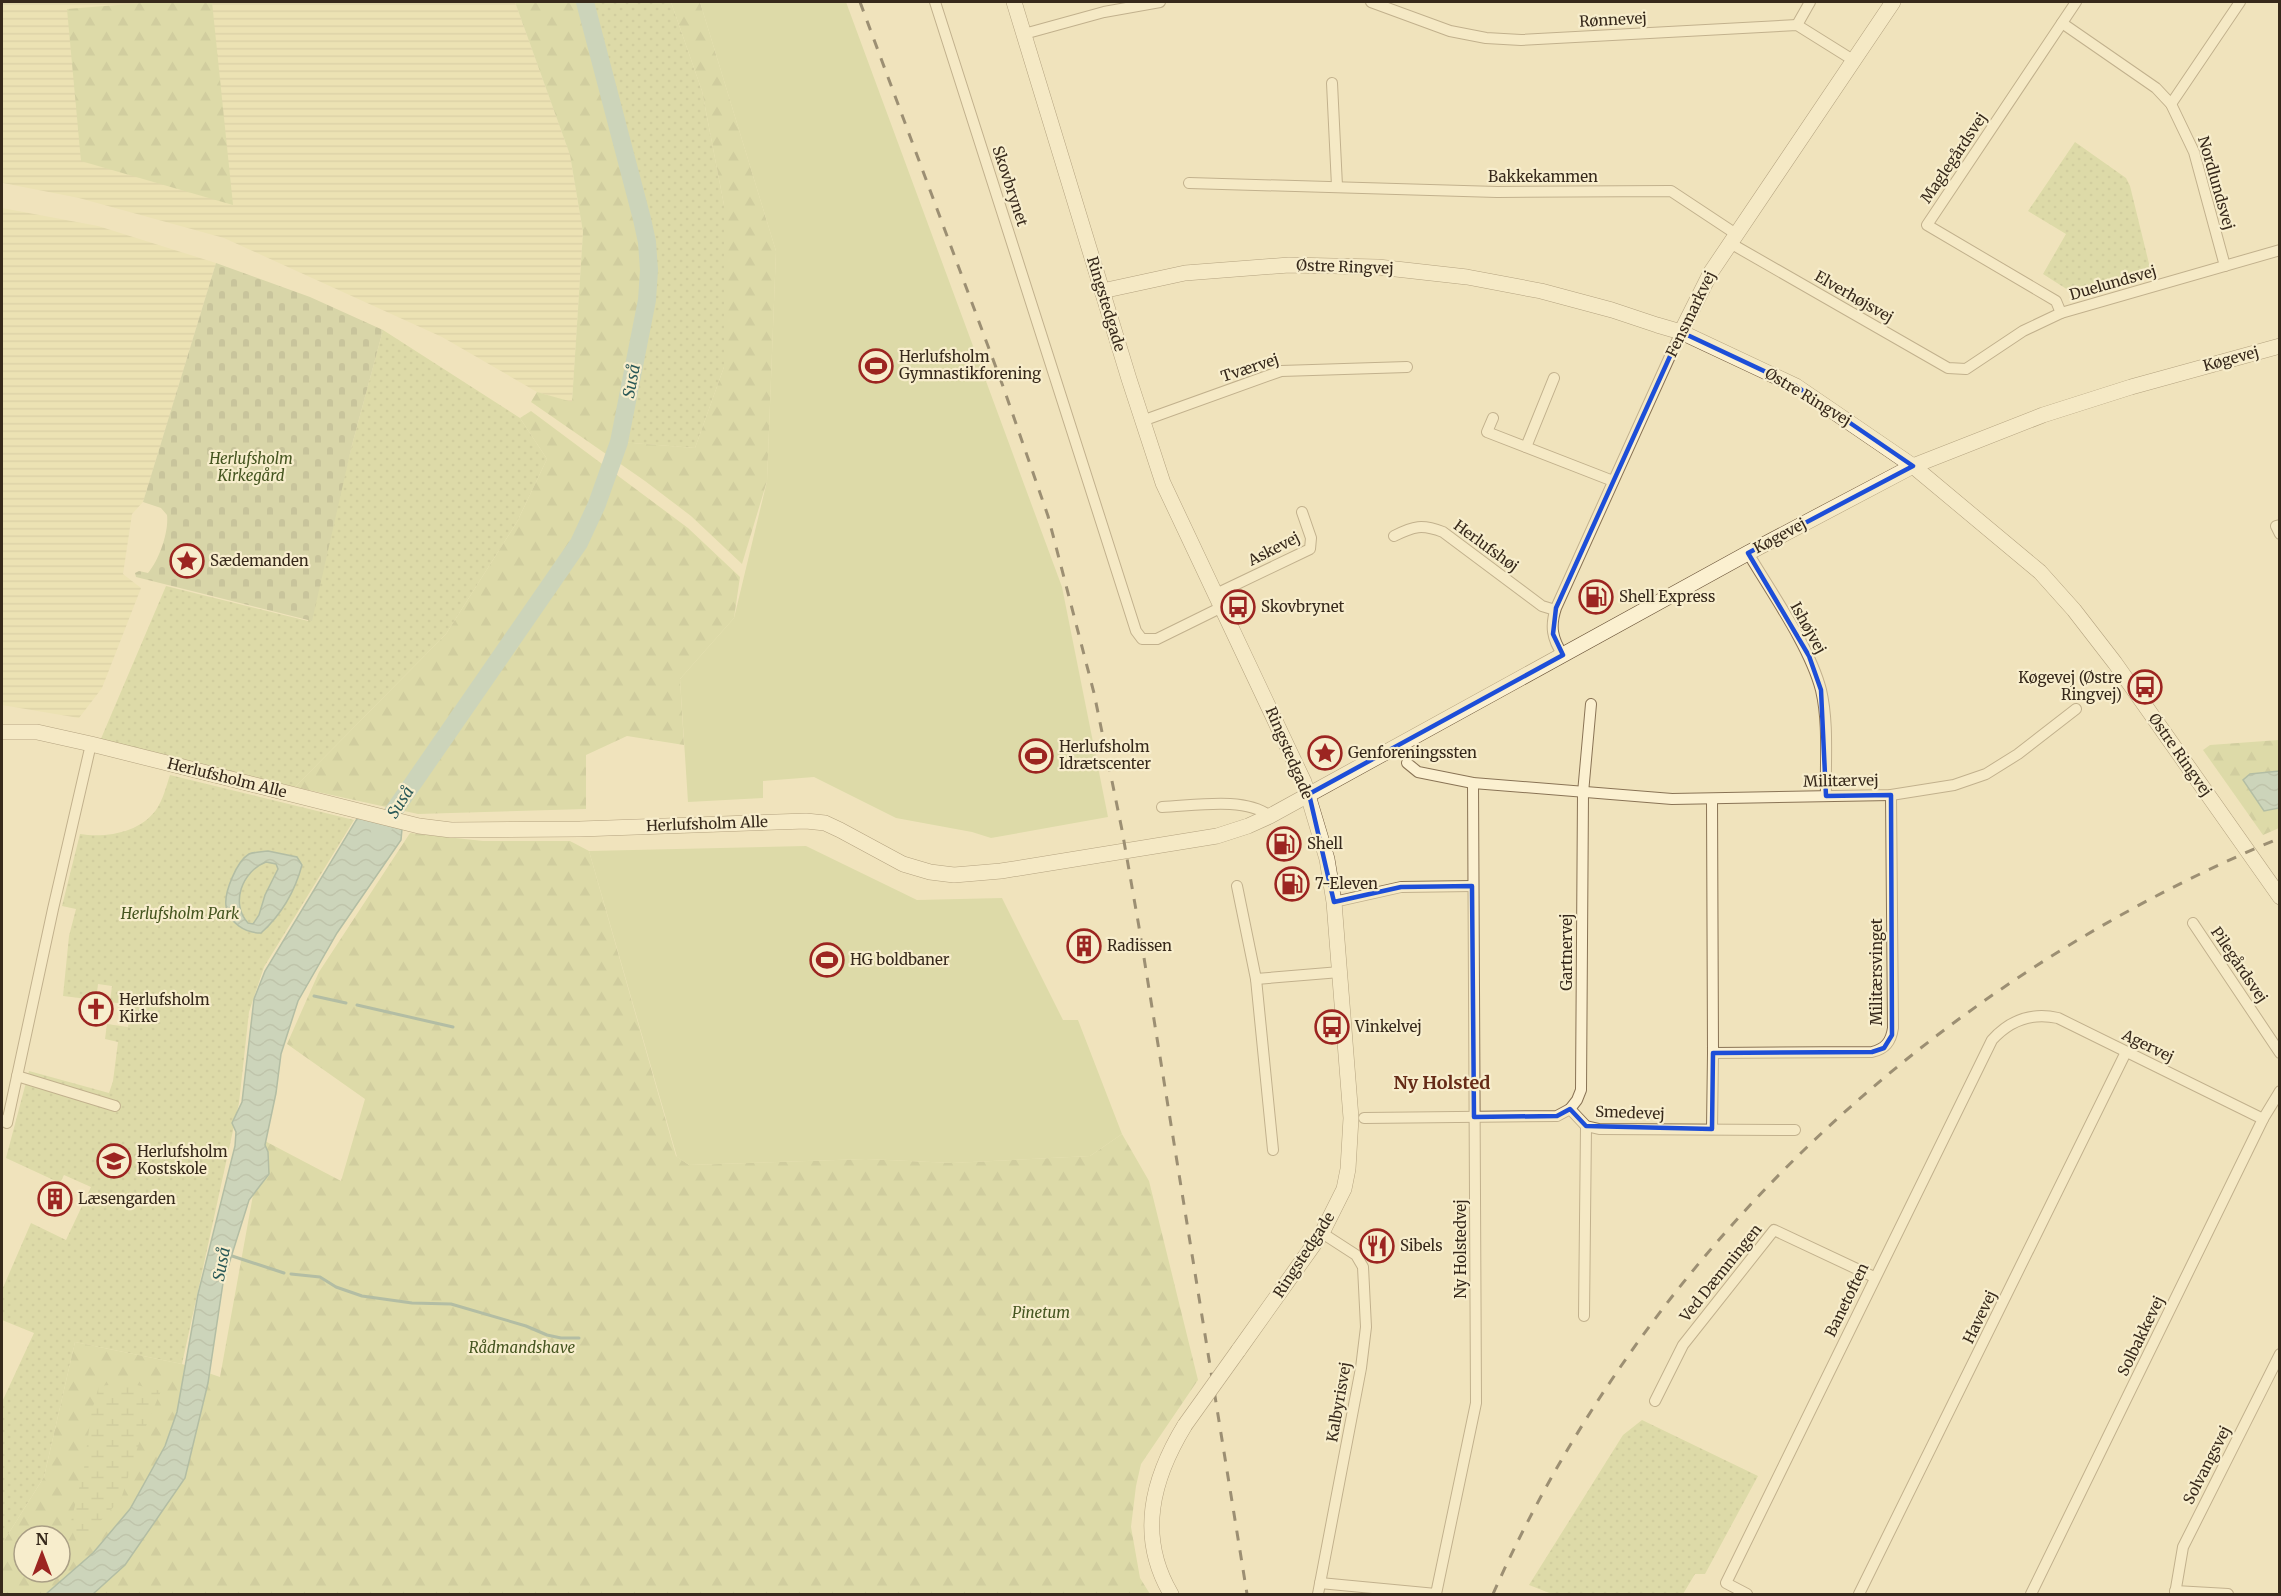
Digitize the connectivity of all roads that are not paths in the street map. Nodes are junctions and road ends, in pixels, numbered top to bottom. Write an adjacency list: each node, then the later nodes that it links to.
1 (935, 2): 37 (street, Skovbrynet)
2 (1014, 2): 11 (street, Ringstedgade)
3 (1160, 2): 11 (street)
4 (1371, 2): 10 (street, Rønnevej)
5 (1810, 2): 10 (street)
6 (1893, 2): 12 (street, Fensmarkvej)
7 (2076, 2): 9 (street, Maglegårdsvej)
8 (2240, 2): 14 (street)
9 (2062, 23): 14 (street, Nordlundsvej); 21 (street, Maglegårdsvej)
10 (1797, 25): 12 (street)
11 (1024, 34): 20 (street, Ringstedgade)
12 (1853, 60): 17 (street, Fensmarkvej)
13 (1332, 83): 16 (street)
14 (2171, 104): 19 (street, Nordlundsvej)
15 (1189, 183): 16 (street, Bakkekammen)
16 (1337, 186): 17 (street, Bakkekammen)
17 (1733, 239): 22 (street, Fensmarkvej); 25 (street, Elverhøjsvej)
18 (2280, 250): 19 (street, Duelundsvej)
19 (2224, 266): 21 (street, Duelundsvej)
20 (1102, 291): 22 (street, Østre Ringvej); 28 (street, Ringstedgade)
21 (2061, 314): 25 (street, Duelundsvej)
22 (1681, 332): 30 (street, Østre Ringvej); 31 (street, Fensmarkvej)
23 (2280, 346): 30 (street, Køgevej)
24 (1407, 367): 28 (street, Tværvej)
25 (1966, 369)
26 (1554, 378): 29 (street)
27 (1493, 418): 29 (street)
28 (1142, 421): 37 (street, Ringstedgade)
29 (1526, 447): 31 (street)
30 (1913, 466): 36 (street, Køgevej); 55 (street, Østre Ringvej)
31 (1613, 481): 38 (street, Fensmarkvej)
32 (1302, 512): 37 (street, Askevej)
33 (2280, 525): 34 (street)
34 (2280, 534)
35 (1394, 536): 38 (street, Herlufshøj)
36 (1748, 553): 39 (street, Køgevej); 49 (street, Ishøjvej)
37 (1219, 601): 47 (street, Ringstedgade)
38 (1555, 610): 39 (street, Fensmarkvej)
39 (1563, 655): 47 (street, Køgevej)
40 (1591, 704): 46 (street)
41 (2076, 709): 48 (street, Militærvej)
42 (2, 732): 43 (street, Herlufsholm Alle)
43 (91, 744): 52 (street, Herlufsholm Alle); 64 (street)
44 (1407, 763): 45 (street, Militærvej)
45 (1473, 783): 46 (street, Militærvej); 54 (street, Ny Holstedvej)
46 (1583, 793): 50 (street, Militærvej); 67 (street, Gartnervej)
47 (1309, 794): 52 (street, Herlufsholm Alle); 56 (street, Ringstedgade)
48 (1891, 795): 49 (street, Militærvej); 62 (street, Militærsvinget)
49 (1826, 796): 50 (street, Militærvej)
50 (1712, 800): 62 (street)
51 (1162, 807): 52 (street)
52 (1270, 816)
53 (1237, 886): 59 (street)
54 (1472, 886): 56 (street); 68 (street, Ny Holstedvej)
55 (2280, 897)
56 (1334, 902): 58 (street, Ringstedgade)
57 (2193, 923): 63 (street, Pilegårdsvej)
58 (1340, 972): 59 (street); 76 (street, Ringstedgade)
59 (1256, 979): 75 (street)
60 (2018, 1019): 61 (street, Agervej); 77 (street, Banetoften)
61 (2126, 1052): 70 (street, Agervej); 85 (street, Havevej)
62 (1713, 1053): 73 (street)
63 (2280, 1053)
64 (17, 1076): 66 (street); 71 (street)
65 (2280, 1091): 70 (street, Solbakkevej)
66 (116, 1106)
67 (1570, 1109): 68 (street); 72 (street, Smedevej)
68 (1474, 1117): 69 (street); 81 (street, Ny Holstedvej)
69 (1365, 1118)
70 (2263, 1119): 86 (street, Solbakkevej)
71 (2, 1120)
72 (1586, 1126): 73 (street, Smedevej); 78 (street)
73 (1712, 1129): 74 (street, Smedevej)
74 (1795, 1130)
75 (1272, 1150)
76 (1322, 1233): 81 (street, Kalbyrisvej); 83 (street, Ringstedgade, bridge)
77 (1874, 1277): 80 (street, Ved Dæmningen); 84 (street, Banetoften)
78 (1584, 1316)
79 (2280, 1354): 82 (street, Solvangsvej)
80 (1655, 1401)
81 (1319, 1589)
82 (2175, 1593): 87 (street)
83 (1171, 1594)
84 (1747, 1594)
85 (1859, 1594)
86 (2031, 1594)
87 (2228, 1594)

